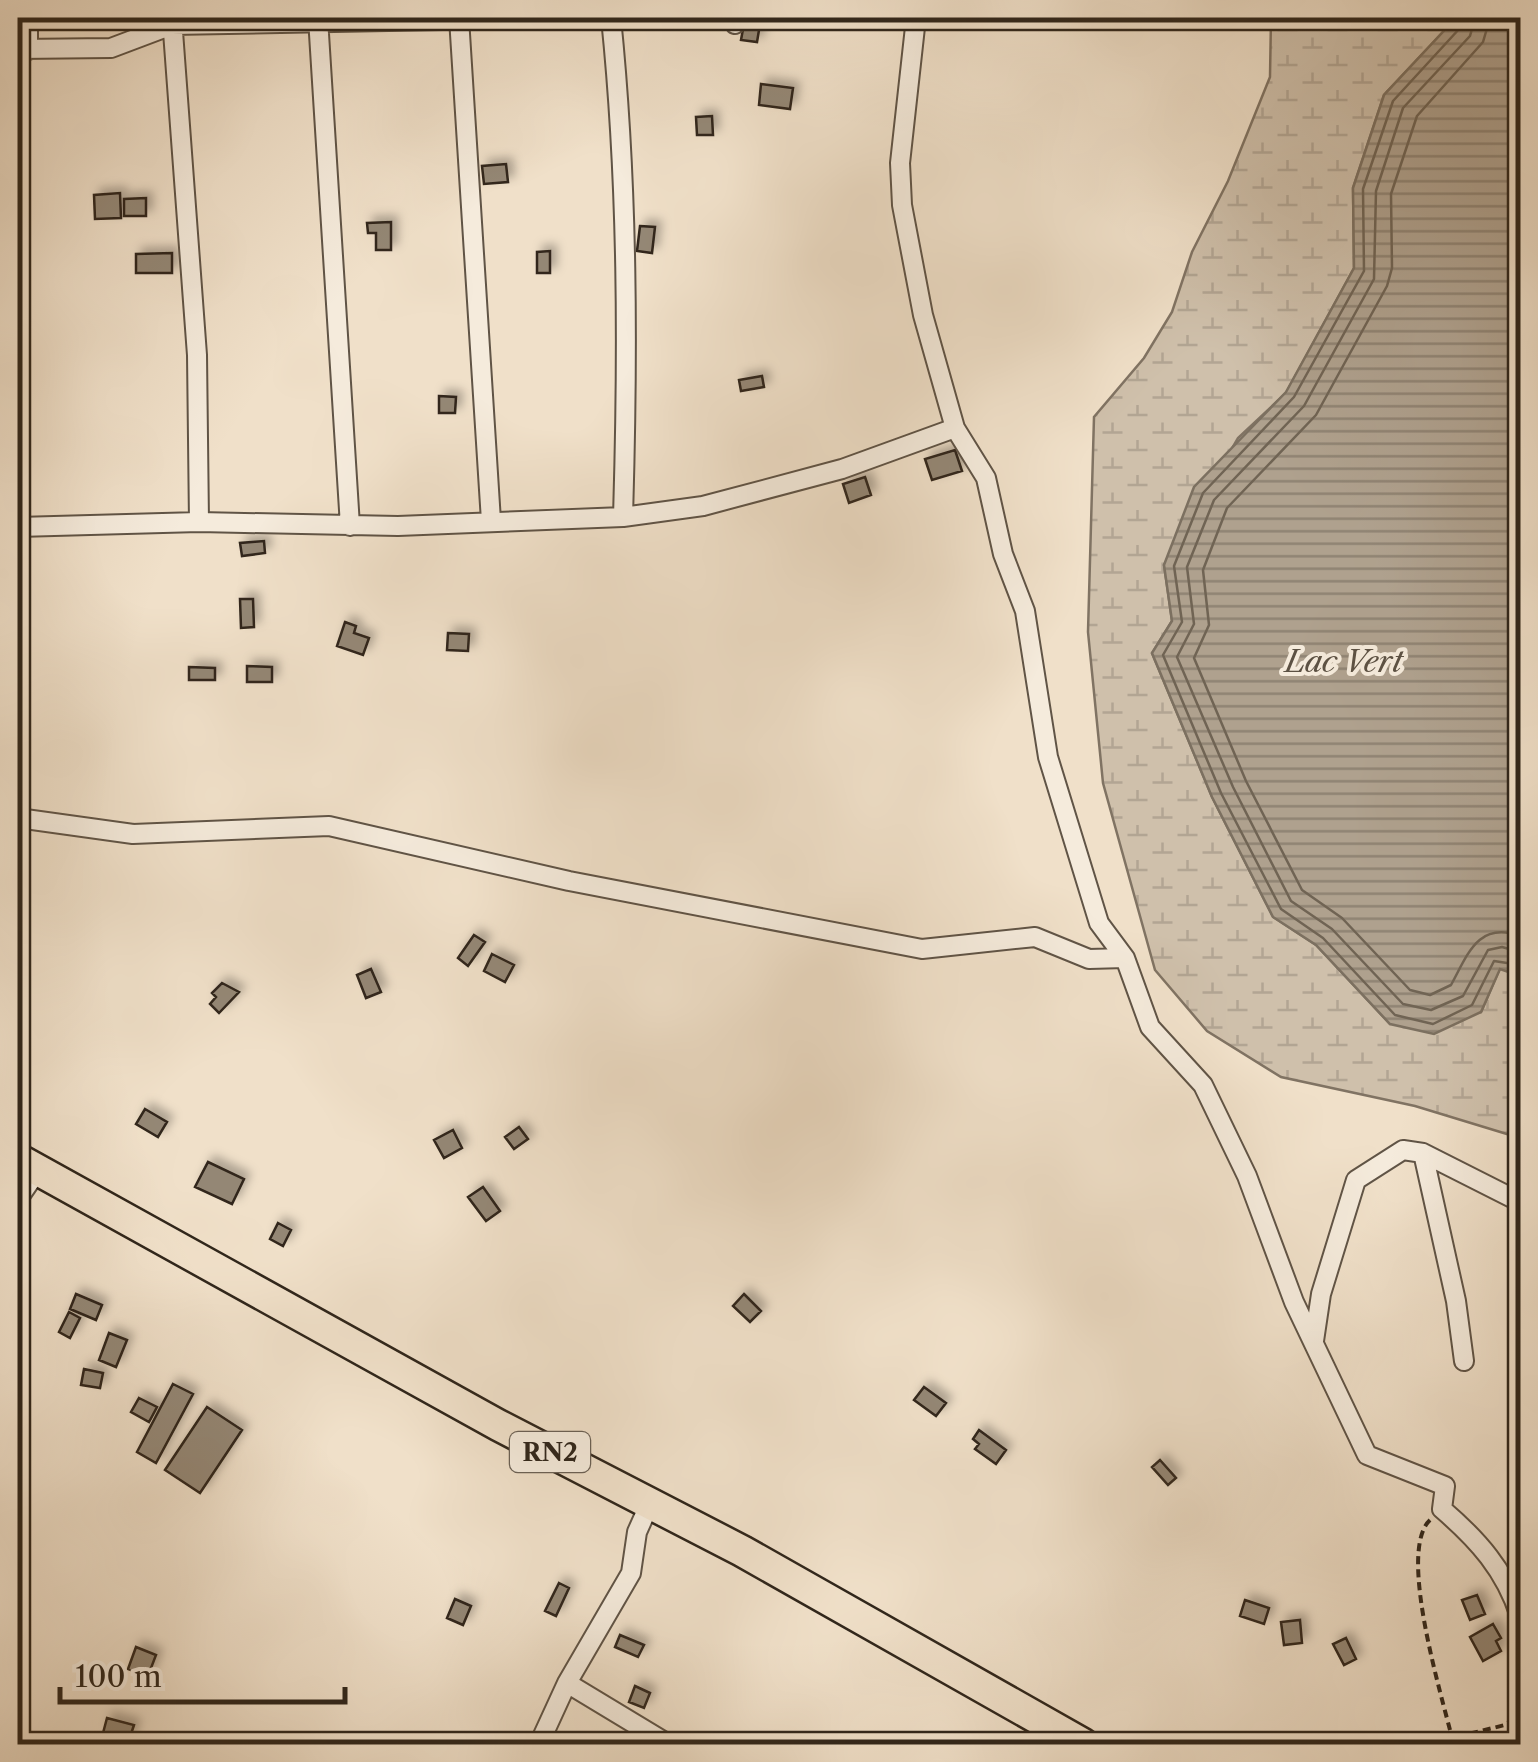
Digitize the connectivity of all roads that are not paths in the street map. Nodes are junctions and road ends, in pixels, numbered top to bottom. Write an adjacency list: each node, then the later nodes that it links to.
1 (28, 18): 8 (street)
2 (553, 18): 6 (street)
3 (611, 18): 10 (street)
4 (916, 18): 9 (street)
5 (319, 20): 6 (street); 7 (street); 13 (street)
6 (459, 20): 11 (street)
7 (172, 21): 8 (street); 12 (street)
8 (23, 50)
9 (955, 428): 10 (street); 16 (street)
10 (623, 517): 11 (street)
11 (490, 521): 13 (street)
12 (199, 522): 13 (street); 14 (street)
13 (350, 526)
14 (18, 527)
15 (18, 818): 16 (street)
16 (1125, 958): 21 (street)
17 (1423, 1153): 20 (street); 21 (street); 22 (street)
18 (28, 1165): 19 (street); 23 (highway, RN2)
19 (18, 1199)
20 (1520, 1202)
21 (1314, 1342): 24 (street)
22 (1464, 1361)
23 (650, 1503): 25 (street); 26 (highway, RN2)
24 (1520, 1616)
25 (567, 1683): 27 (street); 28 (street)
26 (1070, 1742)
27 (539, 1744)
28 (668, 1744)

